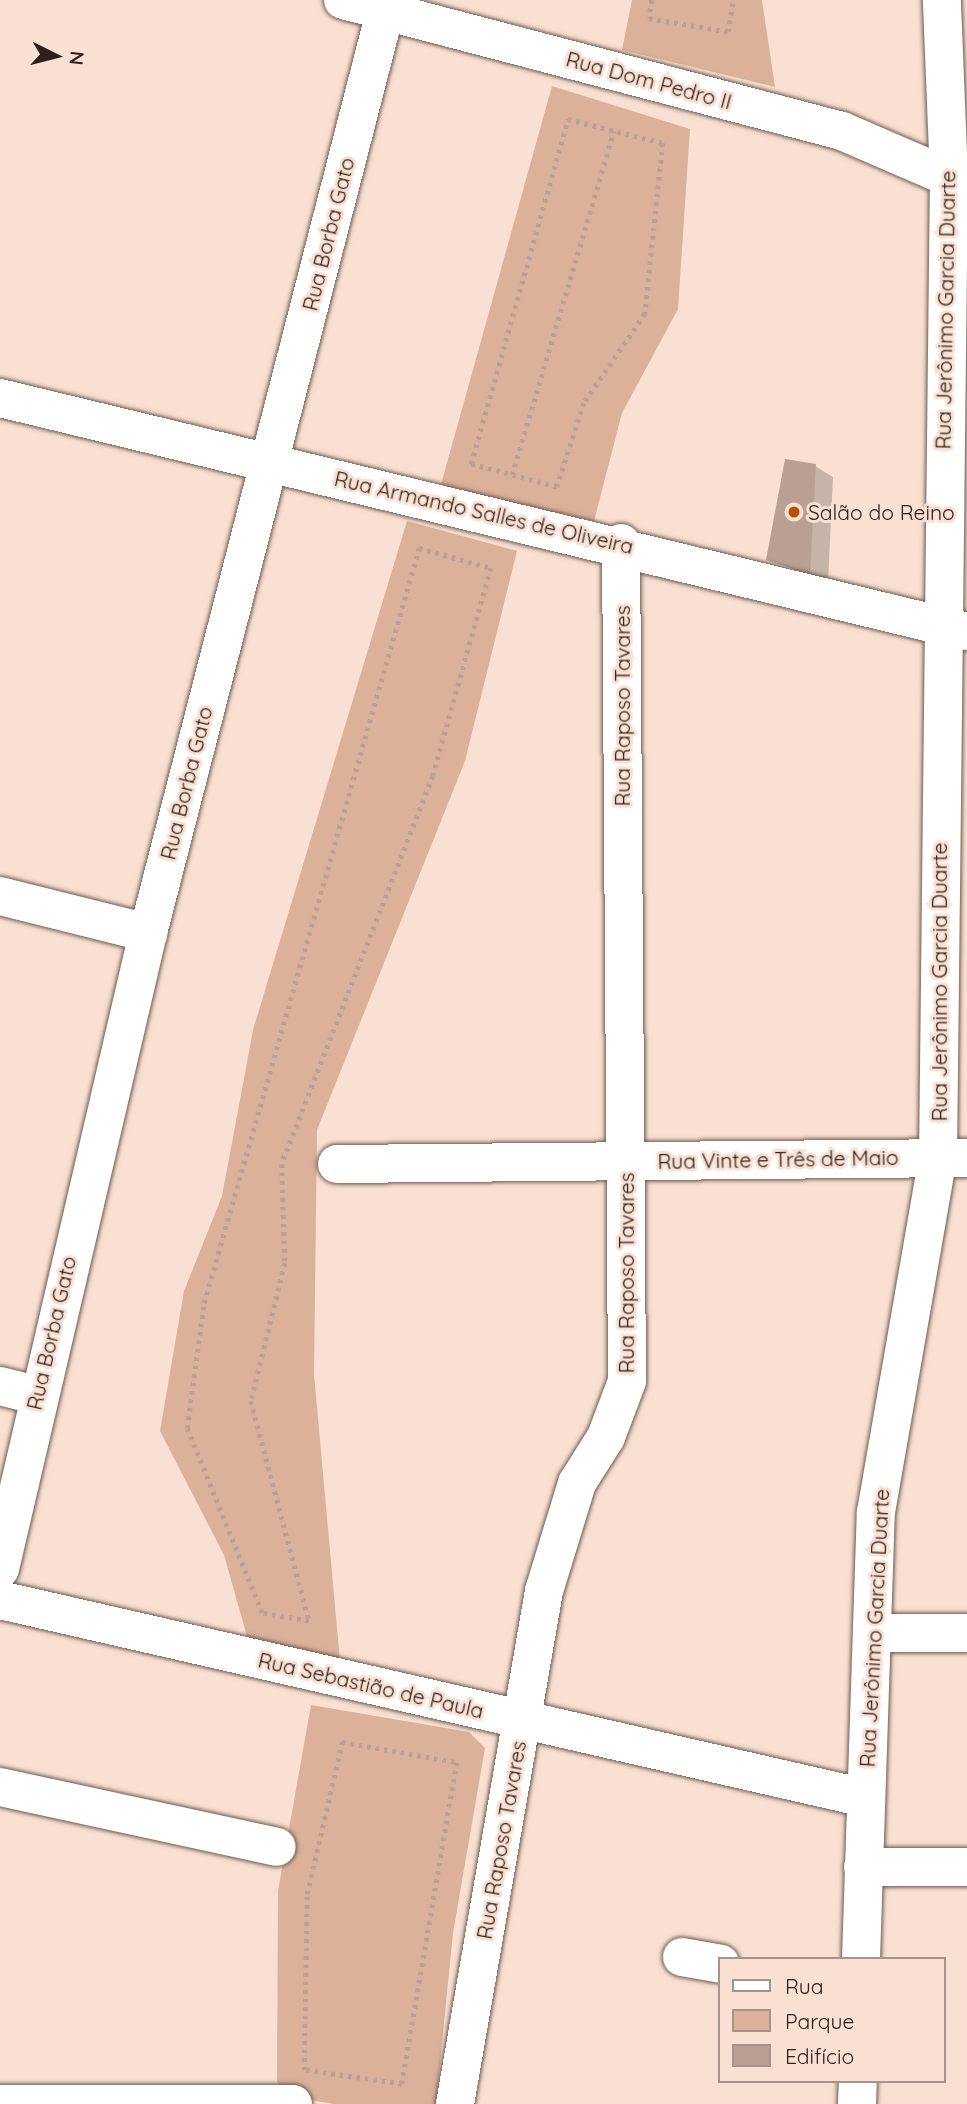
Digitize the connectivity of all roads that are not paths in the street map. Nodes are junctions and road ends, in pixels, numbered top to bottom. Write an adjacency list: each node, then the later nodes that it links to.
1 (343, 0): 3 (street, Rua Dom Pedro II)
2 (942, 0): 4 (street, Rua Jerônimo Garcia Duarte)
3 (386, 5): 4 (street, Rua Dom Pedro II); 6 (street, Rua Borba Gato)
4 (958, 182): 8 (street, Rua Jerônimo Garcia Duarte)
5 (0, 398): 6 (street, Rua Armando Salles de Oliveira)
6 (269, 461): 7 (street, Rua Armando Salles de Oliveira); 10 (street, Rua Borba Gato)
7 (621, 543): 8 (street, Rua Armando Salles de Oliveira); 12 (street, Rua Raposo Tavares)
8 (954, 629): 11 (street, Rua Jerônimo Garcia Duarte)
9 (0, 896): 10 (street)
10 (148, 933): 14 (street, Rua Borba Gato)
11 (953, 1158): 12 (street, Rua Vinte e Três de Maio); 17 (street, Rua Jerônimo Garcia Duarte)
12 (625, 1161): 13 (street, Rua Vinte e Três de Maio); 19 (street, Rua Raposo Tavares)
13 (337, 1164)
14 (18, 1390): 15 (street, Rua Borba Gato)
15 (0, 1569)
16 (0, 1600): 19 (street, Rua Sebastião de Paula)
17 (873, 1633): 18 (street); 21 (street, Rua Jerônimo Garcia Duarte)
18 (967, 1633)
19 (522, 1719): 21 (street, Rua Sebastião de Paula); 31 (street, Rua Raposo Tavares)
20 (0, 1787): 22 (street)
21 (865, 1798): 23 (street, Rua Jerônimo Garcia Duarte)
22 (277, 1847)
23 (863, 1867): 24 (street); 26 (street, Rua Jerônimo Garcia Duarte)
24 (967, 1867)
25 (682, 1957): 27 (street)
26 (861, 1957)
27 (718, 1964)
28 (858, 2083): 32 (street)
29 (1, 2104): 30 (street)
30 (293, 2104)
31 (454, 2104)
32 (857, 2104)

